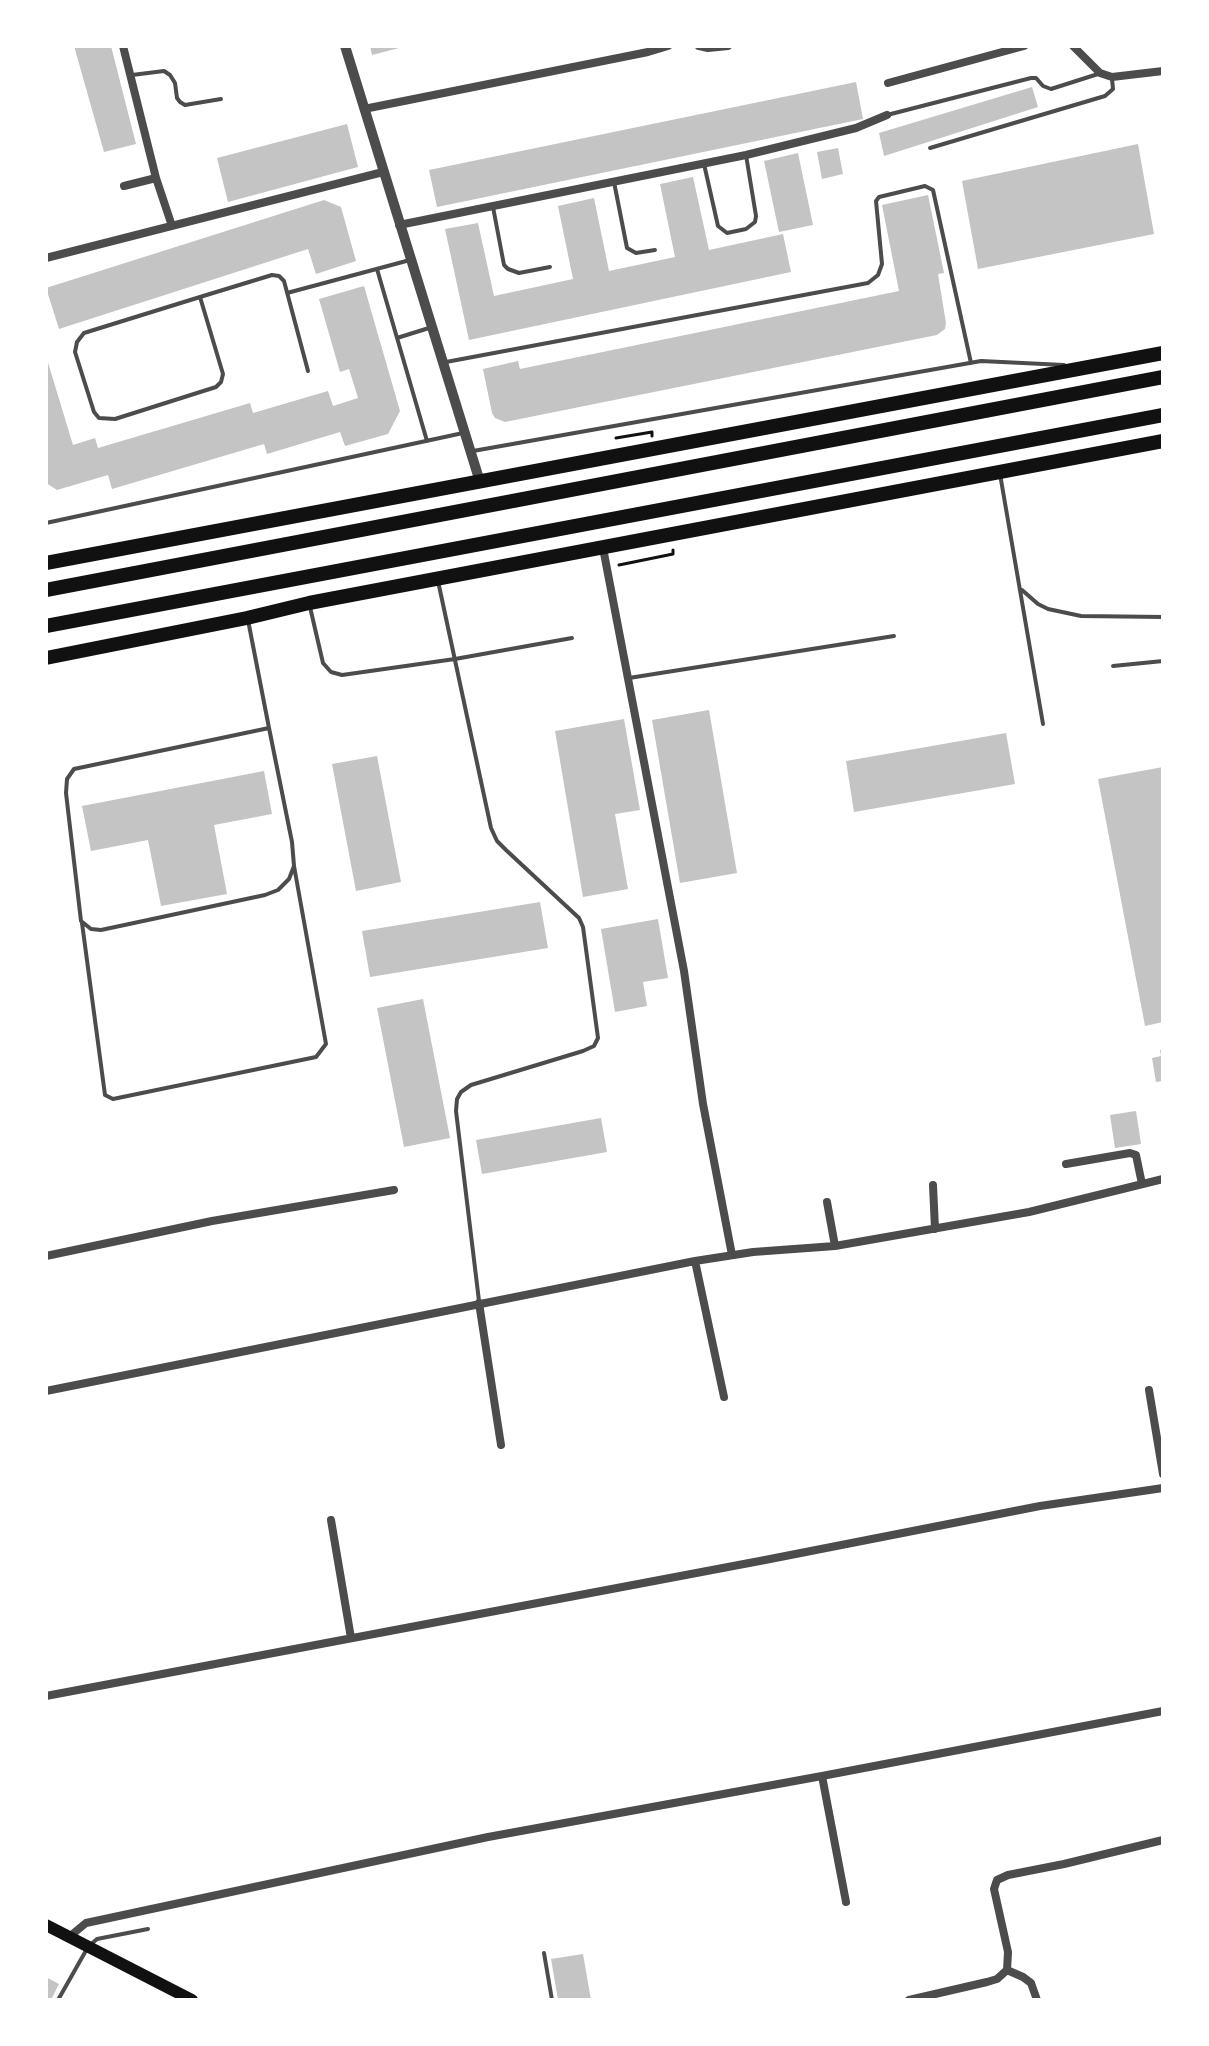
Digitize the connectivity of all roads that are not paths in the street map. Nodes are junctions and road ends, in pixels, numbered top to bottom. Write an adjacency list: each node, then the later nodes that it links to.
1 (123, 46): 10 (street)
2 (345, 46): 14 (street)
3 (668, 46): 14 (street)
4 (699, 46): 5 (street)
5 (728, 46)
6 (1024, 46): 12 (street)
7 (1073, 46): 9 (street)
8 (1163, 71): 11 (street)
9 (1100, 73): 11 (street); 15 (lane)
10 (130, 75): 13 (lane); 22 (street)
11 (1112, 77): 16 (lane)
12 (888, 83)
13 (221, 99)
14 (364, 109): 21 (street)
15 (887, 115): 18 (street)
16 (930, 148)
17 (46, 151): 20 (lane)
18 (746, 155): 19 (street); 19 (lane)
19 (704, 164): 23 (street)
20 (46, 166)
21 (383, 172): 26 (street); 27 (street)
22 (156, 178): 24 (street); 27 (street)
23 (614, 182): 25 (street); 28 (lane)
24 (124, 186)
25 (493, 207): 26 (street); 31 (lane)
26 (399, 225): 30 (street)
27 (172, 226): 29 (street)
28 (655, 250)
29 (46, 258)
30 (410, 260): 32 (lane); 35 (street)
31 (550, 267)
32 (377, 269): 33 (lane); 36 (lane)
33 (287, 293): 34 (lane); 41 (lane)
34 (200, 297): 34 (lane)
35 (432, 327): 36 (lane); 38 (street)
36 (397, 338): 45 (lane)
37 (1163, 353): 40 (highway)
38 (444, 363): 39 (lane); 44 (street)
39 (971, 363): 40 (lane); 47 (lane)
40 (1091, 367): 49 (highway)
41 (308, 371)
42 (1163, 377): 55 (highway)
43 (1163, 415): 59 (highway)
44 (465, 433): 45 (lane); 47 (street)
45 (427, 441): 50 (lane)
46 (1163, 441): 48 (highway)
47 (471, 451): 49 (street)
48 (999, 471): 51 (highway); 54 (lane)
49 (480, 482): 52 (highway)
50 (46, 523)
51 (603, 548): 53 (highway); 66 (street)
52 (46, 563)
53 (437, 579): 56 (highway); 63 (lane)
54 (1020, 588): 57 (lane); 67 (lane)
55 (46, 590)
56 (309, 603): 58 (highway); 63 (lane)
57 (1163, 617)
58 (247, 618): 62 (highway); 68 (lane)
59 (46, 626)
60 (894, 636): 66 (lane)
61 (572, 638): 63 (lane)
62 (47, 658)
63 (455, 659): 82 (lane)
64 (1163, 661): 65 (lane)
65 (1113, 666)
66 (629, 678): 79 (street)
67 (1043, 724)
68 (269, 728): 69 (lane); 70 (lane)
69 (294, 866): 70 (lane); 70 (lane)
70 (81, 921)
71 (1066, 1164): 73 (street)
72 (1163, 1179): 73 (street)
73 (1142, 1184): 77 (street)
74 (933, 1185): 77 (street)
75 (394, 1190): 80 (street)
76 (827, 1202): 78 (street)
77 (935, 1229): 78 (street)
78 (835, 1246): 79 (street)
79 (732, 1255): 81 (street)
80 (46, 1256)
81 (695, 1261): 82 (street); 85 (street)
82 (479, 1303): 84 (street); 86 (street)
83 (1149, 1390): 87 (street)
84 (46, 1391)
85 (724, 1397)
86 (501, 1445)
87 (1163, 1474)
88 (1163, 1488): 90 (street)
89 (331, 1520): 90 (street)
90 (351, 1638): 91 (street)
91 (46, 1696)
92 (1163, 1711): 93 (street)
93 (822, 1776): 95 (street); 98 (street)
94 (1163, 1840): 101 (street)
95 (846, 1902)
96 (46, 1925): 98 (main road)
97 (148, 1929): 99 (lane)
98 (69, 1937): 99 (main road)
99 (88, 1947): 102 (main road); 103 (lane)
100 (544, 1953): 105 (lane)
101 (1007, 1970): 106 (street); 107 (street)
102 (178, 1997): 104 (main road)
103 (58, 2000)
104 (192, 2000)
105 (552, 2000)
106 (909, 2000)
107 (1037, 2000)

